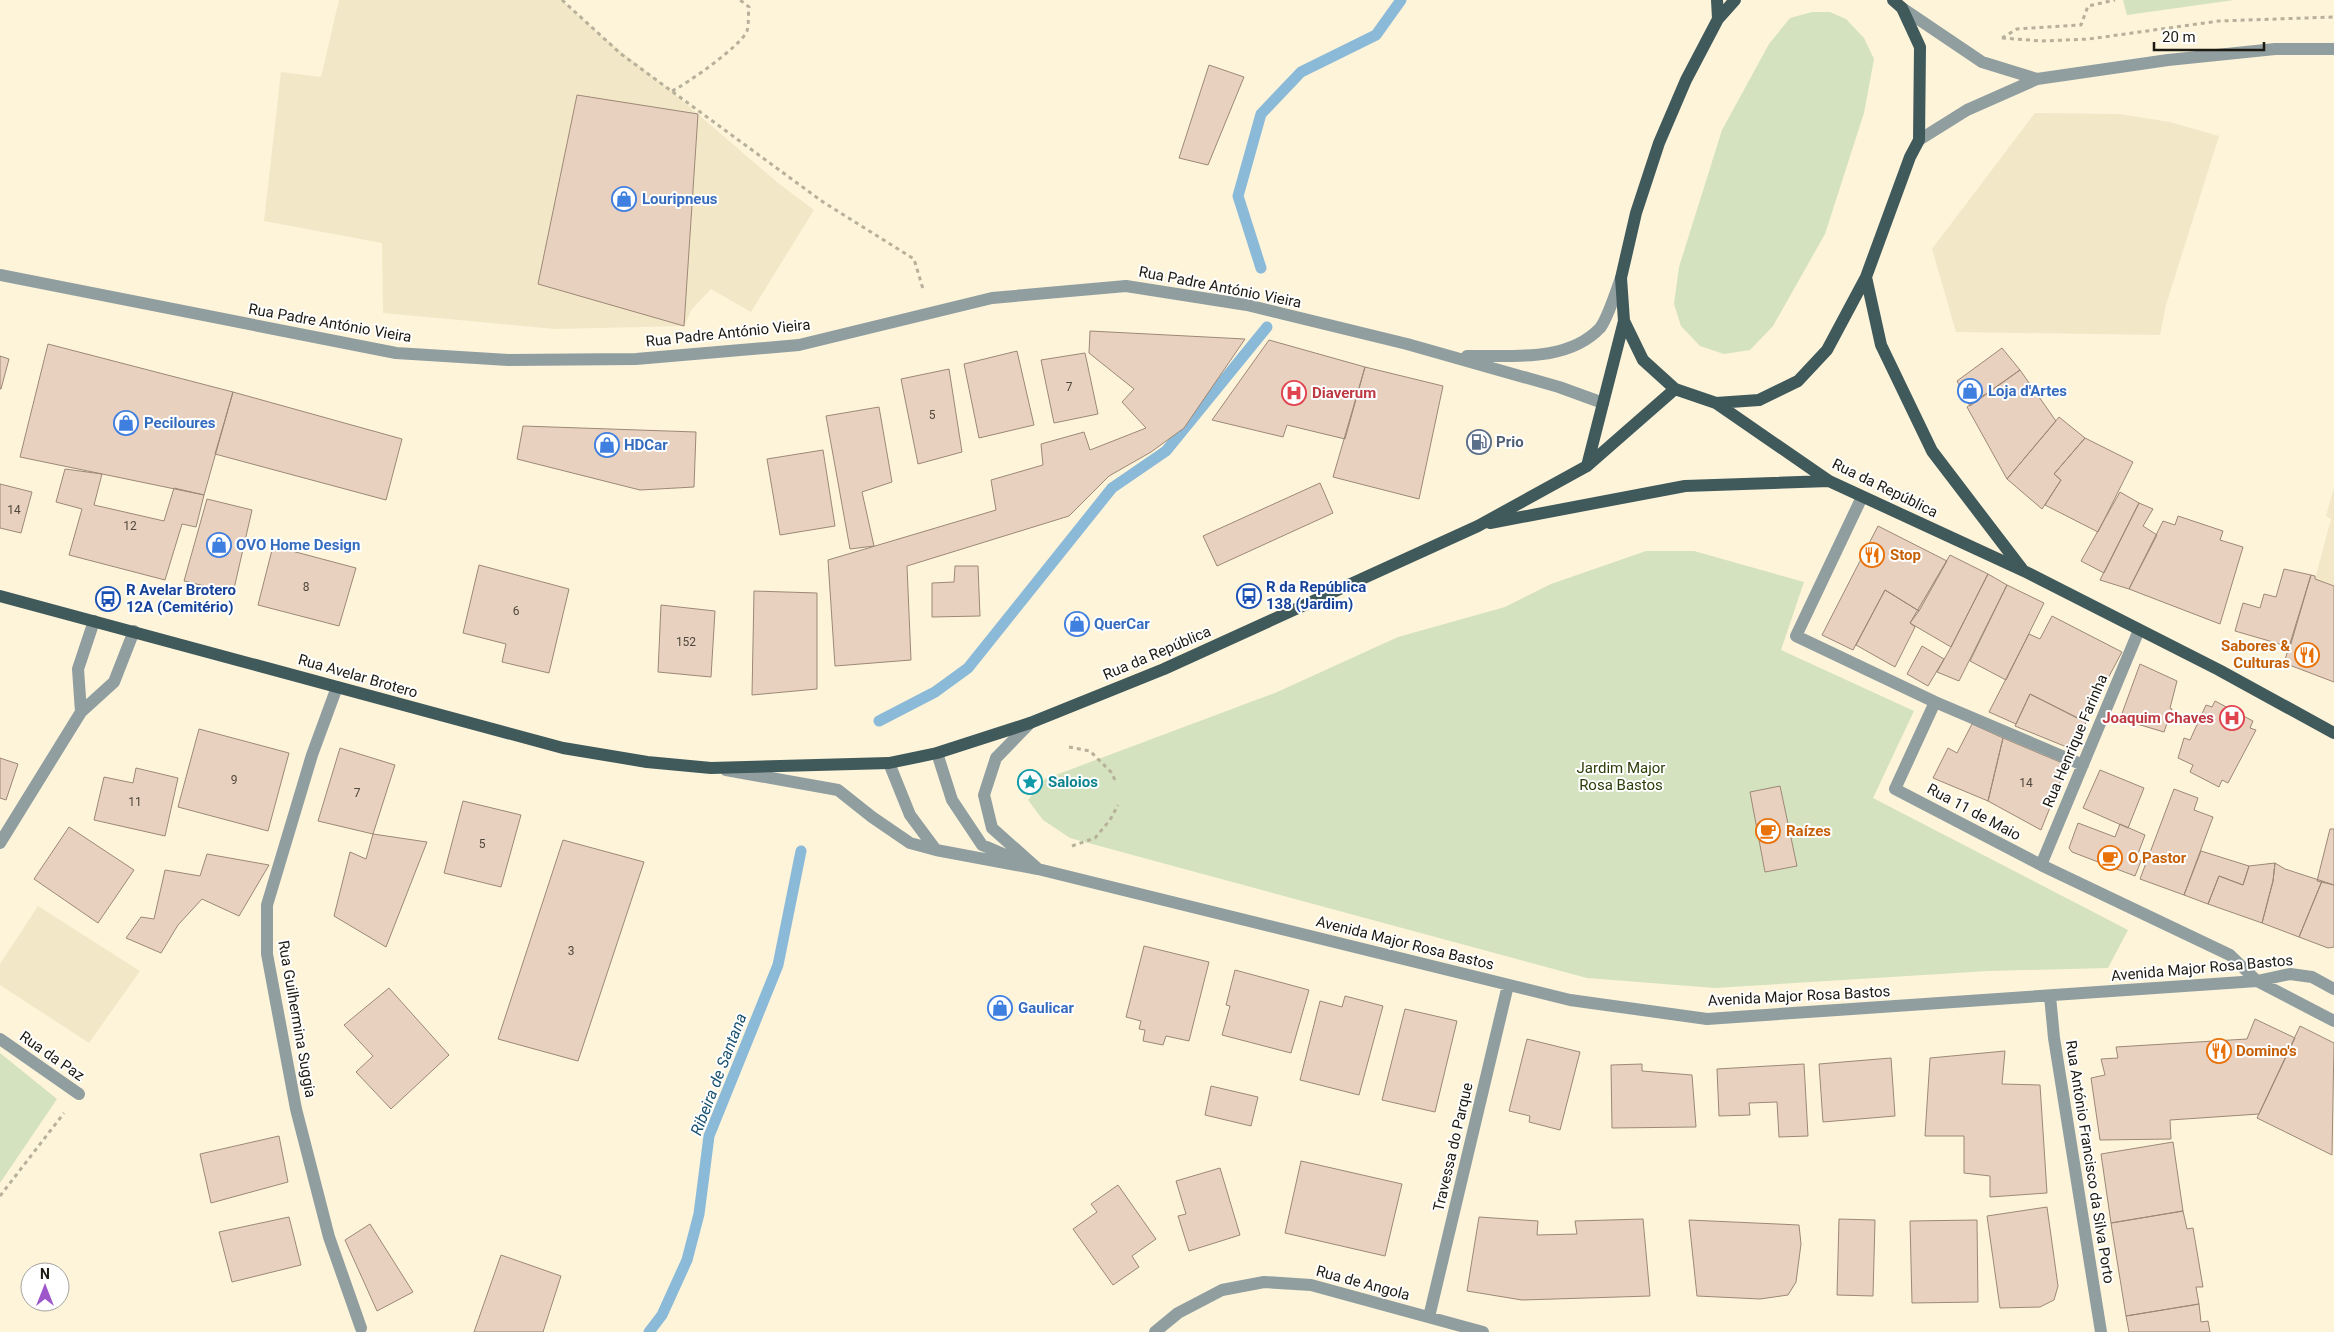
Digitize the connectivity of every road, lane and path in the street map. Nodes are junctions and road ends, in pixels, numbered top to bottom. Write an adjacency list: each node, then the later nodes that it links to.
1 (562, 0): 13 (path)
2 (740, 0): 13 (path)
3 (1717, 0): 8 (main road)
4 (1735, 0): 8 (main road)
5 (2115, 0): 9 (path)
6 (1897, 4): 12 (street); 14 (main road)
7 (2334, 17): 9 (path)
8 (1718, 19): 17 (main road)
9 (2002, 38): 10 (path)
10 (1996, 42)
11 (2334, 49): 12 (street)
12 (2037, 79): 14 (street)
13 (671, 91): 18 (path)
14 (1919, 140): 16 (main road)
15 (0, 275): 18 (street, Rua Padre António Vieira)
16 (1866, 276): 23 (main road); 28 (main road, Rua da República)
17 (1621, 278): 19 (main road); 20 (street, Rua Padre António Vieira)
18 (930, 313): 20 (street, Rua Padre António Vieira)
19 (1624, 321): 21 (main road); 22 (main road)
20 (1455, 356): 22 (street, Rua Padre António Vieira)
21 (1675, 389): 23 (main road); 24 (main road, Rua da República)
22 (1603, 403): 24 (main road)
23 (1716, 403): 25 (main road, Rua da República)
24 (1587, 466): 27 (main road, Rua da República)
25 (1829, 481): 26 (main road, Rua da República); 27 (main road)
26 (1862, 497): 28 (main road, Rua da República); 34 (street)
27 (1478, 526): 36 (main road, Rua da República)
28 (2024, 571): 31 (main road, Rua da República)
29 (0, 596): 30 (main road, Rua Avelar Brotero)
30 (94, 621): 32 (main road, Rua Avelar Brotero); 35 (street)
31 (2139, 630): 37 (main road, Rua da República); 41 (street, Rua Henrique Farinha)
32 (134, 632): 33 (main road, Rua Avelar Brotero); 35 (street)
33 (337, 687): 42 (main road, Rua Avelar Brotero); 59 (street, Rua Guilhermina Suggia)
34 (1935, 702): 41 (street); 48 (street, Rua 11 de Maio)
35 (81, 712): 45 (street)
36 (1030, 723): 39 (main road, Rua da República); 49 (street)
37 (2334, 732)
38 (1070, 746): 43 (path)
39 (937, 753): 40 (main road, Rua da República); 49 (street)
40 (888, 763): 42 (main road, Rua da República); 47 (street)
41 (2083, 765): 48 (street, Rua Henrique Farinha)
42 (711, 768): 47 (street)
43 (1116, 783)
44 (1118, 805): 46 (path)
45 (0, 844)
46 (1072, 846)
47 (936, 850): 49 (street)
48 (2041, 865): 50 (street, Rua 11 de Maio)
49 (1038, 869): 51 (street, Avenida Major Rosa Bastos)
50 (2257, 981): 52 (street, Avenida Major Rosa Bastos); 53 (street, Avenida Major Rosa Bastos); 54 (street, Rua 11 de Maio)
51 (1508, 985): 53 (street, Avenida Major Rosa Bastos); 58 (street, Travessa do Parque)
52 (2334, 989)
53 (2050, 996): 62 (street, Rua António Francisco da Silva Porto)
54 (2334, 1021)
55 (0, 1039): 56 (street, Rua da Paz)
56 (79, 1094): 57 (path, Rua da Paz)
57 (0, 1196)
58 (1428, 1317): 60 (street, Rua de Angola); 61 (street, Rua de Angola)
59 (361, 1328)
60 (1155, 1332)
61 (1483, 1332)
62 (2101, 1332)

